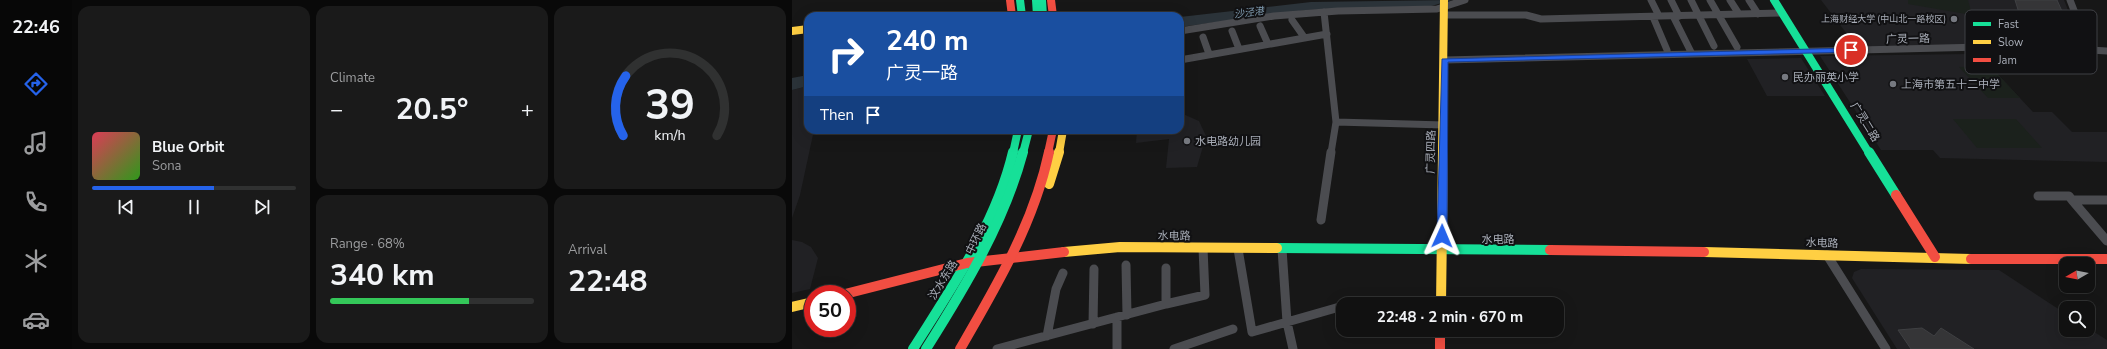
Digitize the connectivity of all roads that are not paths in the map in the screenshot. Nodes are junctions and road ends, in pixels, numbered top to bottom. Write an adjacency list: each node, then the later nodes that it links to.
1 (1010, 0): 18 (main road)
2 (1022, 0): 19 (main road); 20 (main road, bridge)
3 (1026, 0): 21 (main road)
4 (1036, 0): 22 (main road)
5 (1042, 0): 23 (main road)
6 (1465, 0): 16 (street)
7 (1651, 0): 31 (street)
8 (1671, 0): 32 (street)
9 (1691, 0): 29 (street)
10 (1710, 0): 30 (street)
11 (1730, 0): 27 (street)
12 (1749, 0): 28 (street)
13 (1774, 0): 26 (main road, 广灵二路)
14 (2070, 0): 17 (street)
15 (1050, 1): 24 (main road)
16 (1445, 7): 25 (street); 31 (street); 54 (main road, 广灵四路)
17 (2074, 10)
18 (1011, 12)
19 (1012, 12)
20 (1022, 12)
21 (1028, 12)
22 (1038, 12)
23 (1043, 12)
24 (1052, 12)
25 (1324, 12): 36 (street); 39 (street)
26 (1782, 13): 28 (street); 49 (main road, 广灵二路)
27 (1739, 14): 28 (street); 30 (street)
28 (1758, 14)
29 (1699, 15): 30 (street); 32 (street); 43 (street)
30 (1719, 15): 44 (street)
31 (1656, 16): 32 (street); 47 (street)
32 (1676, 16): 52 (street)
33 (1292, 20): 41 (street)
34 (1260, 26): 42 (street)
35 (804, 30): 37 (main road)
36 (1184, 30)
37 (792, 31)
38 (1232, 31): 46 (street)
39 (1327, 34): 41 (street); 55 (street)
40 (1203, 37): 51 (street)
41 (1304, 37): 42 (street)
42 (1268, 44): 46 (street)
43 (1714, 46)
44 (1737, 46)
45 (1965, 47): 49 (street, 广灵一路)
46 (1239, 49): 51 (street)
47 (1667, 50)
48 (2097, 50): 50 (street, 广灵一路)
49 (1806, 51): 52 (street, 广灵一路); 75 (main road, 广灵二路)
50 (2107, 51)
51 (1209, 54): 53 (street)
52 (1692, 54): 54 (street, 广灵一路)
53 (1184, 59)
54 (1445, 60): 56 (main road, 广灵四路)
55 (1336, 122): 56 (street); 66 (street)
56 (1444, 125): 71 (main road, 广灵四路)
57 (1017, 134): 78 (main road, 汶水东路)
58 (1028, 134): 96 (main road, 中环路, bridge)
59 (1034, 134): 77 (main road)
60 (1047, 134): 74 (main road)
61 (1052, 134): 99 (main road, bridge)
62 (1063, 134): 73 (main road)
63 (2038, 196): 64 (street)
64 (2072, 200): 65 (street); 67 (street)
65 (2107, 200)
66 (1321, 220)
67 (2106, 238)
68 (1203, 248): 69 (main road, 水电路); 73 (main road, 水电路); 86 (street)
69 (1238, 249): 70 (main road, 水电路); 90 (street)
70 (1282, 249): 71 (main road, 水电路); 90 (street)
71 (1442, 251): 72 (main road, 水电路); 84 (main road, 广灵四路)
72 (1827, 255): 75 (main road, 水电路); 106 (street)
73 (1021, 256): 74 (main road, 水电路); 100 (main road)
74 (1004, 257): 77 (main road, 水电路); 98 (main road)
75 (1935, 257): 76 (main road, 水电路)
76 (2107, 259)
77 (987, 260): 78 (main road, 水电路); 97 (main road)
78 (967, 263): 83 (main road, 水电路); 95 (main road, 汶水东路)
79 (1126, 265): 89 (street)
80 (1166, 268): 86 (street)
81 (1094, 270): 91 (street)
82 (1062, 273): 93 (street)
83 (856, 291)
84 (1441, 297)
85 (804, 304): 87 (main road)
86 (1166, 304): 89 (street)
87 (792, 307)
88 (1336, 308): 90 (street)
89 (1122, 316): 91 (street); 102 (street)
90 (1287, 322): 104 (street)
91 (1092, 324): 93 (street)
92 (1233, 330): 103 (street)
93 (1048, 336): 101 (street)
94 (1440, 337): 105 (main road)
95 (913, 349)
96 (926, 349)
97 (934, 349)
98 (951, 349)
99 (960, 349)
100 (966, 349)
101 (997, 349)
102 (1117, 349)
103 (1174, 349)
104 (1293, 349)
105 (1440, 349)
106 (1886, 349)

